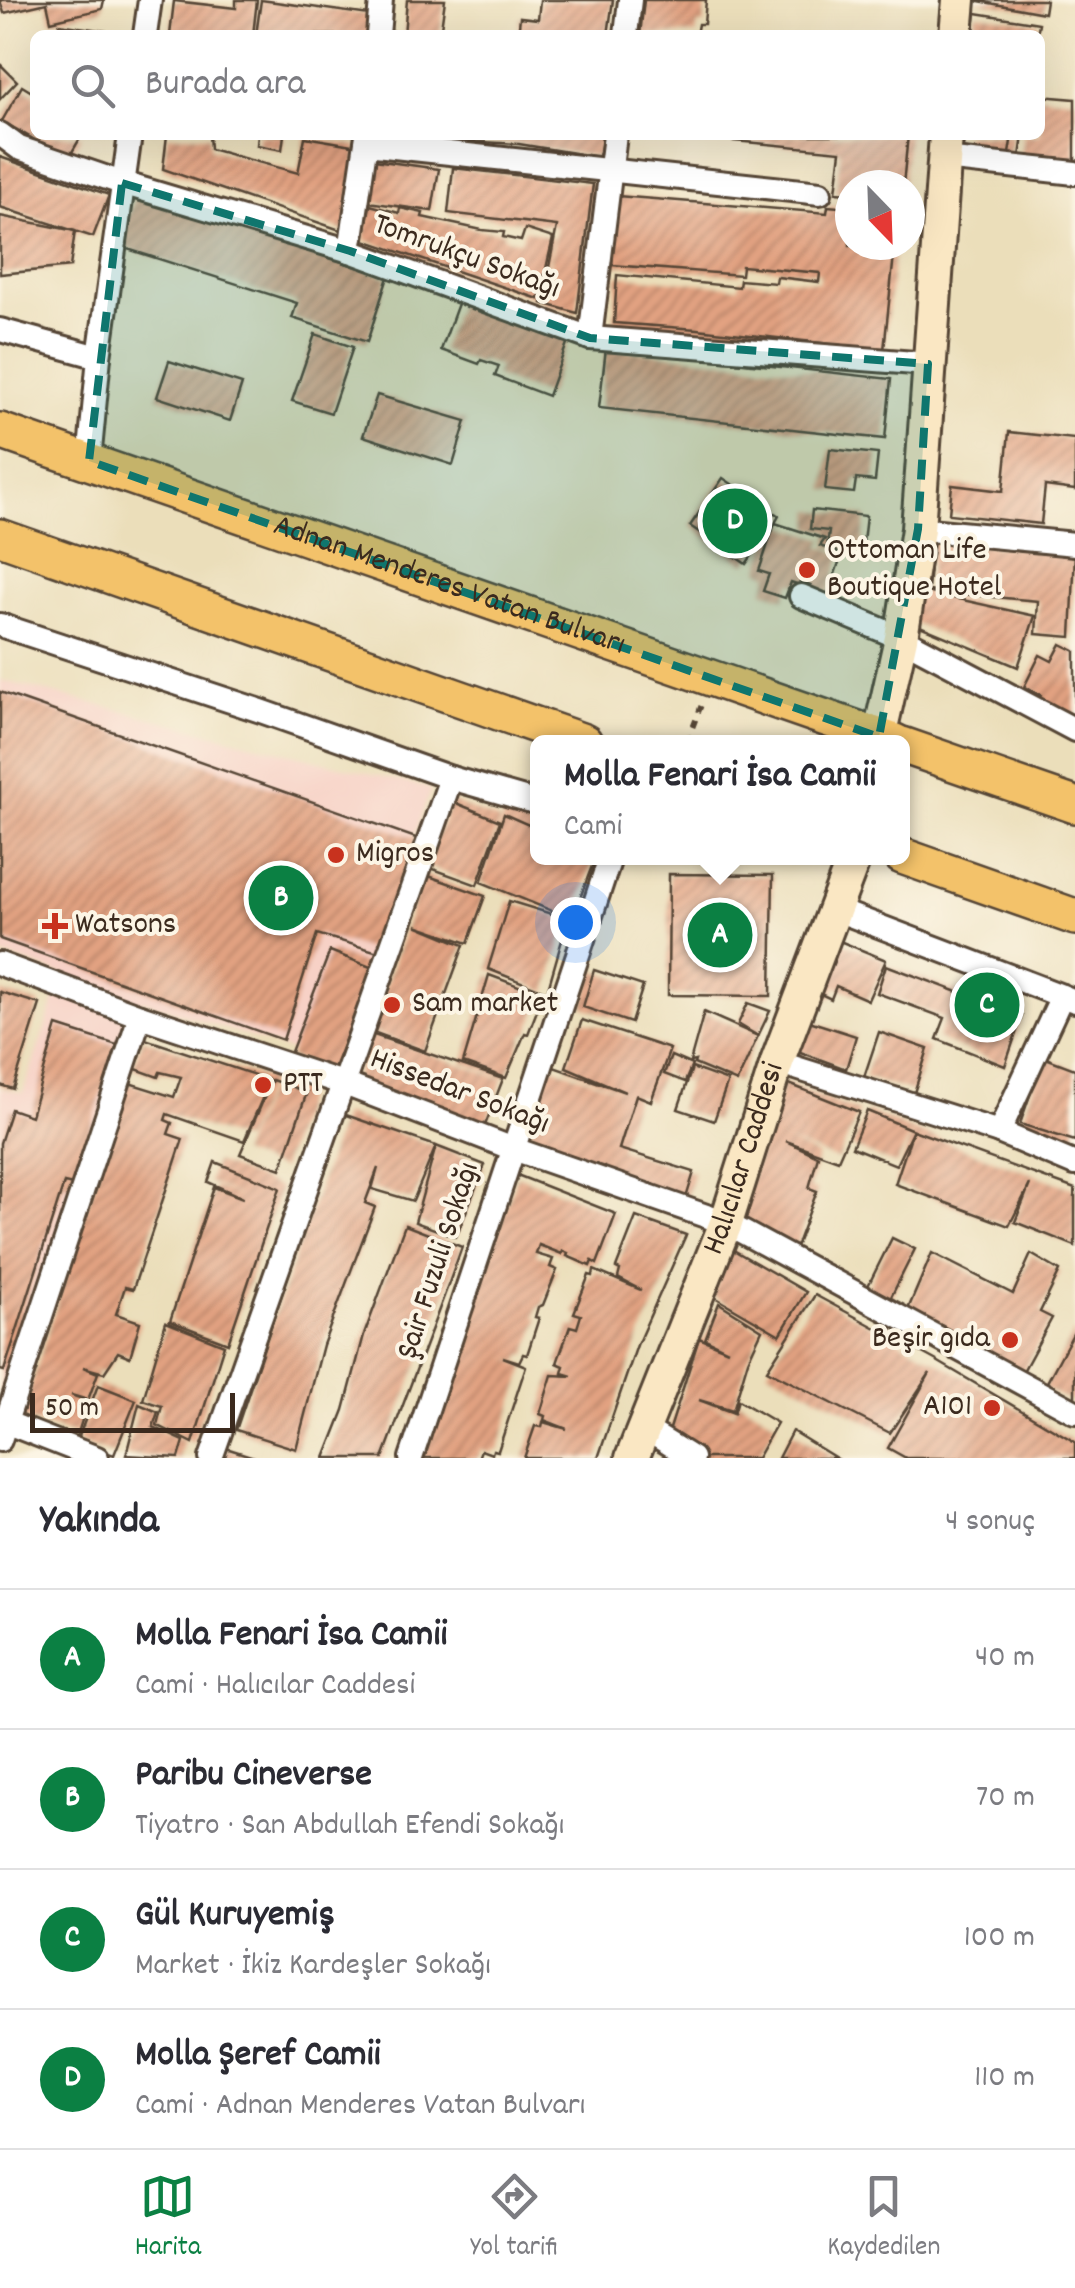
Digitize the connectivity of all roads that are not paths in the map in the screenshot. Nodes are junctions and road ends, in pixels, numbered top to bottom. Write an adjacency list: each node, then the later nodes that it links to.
1 (150, 0): 5 (street)
2 (381, 0): 6 (street)
3 (630, 0): 7 (street)
4 (960, 0): 8 (street)
5 (147, 30)
6 (378, 30)
7 (627, 30)
8 (957, 30)
9 (0, 134): 17 (street, Tomrukçu Sokağı)
10 (129, 140): 17 (street)
11 (367, 140): 19 (street)
12 (374, 140): 15 (street)
13 (614, 140): 15 (street)
14 (945, 147): 16 (street); 23 (street)
15 (610, 173): 18 (street); 21 (street)
16 (1075, 173)
17 (122, 183): 19 (street, Tomrukçu Sokağı); 22 (street)
18 (820, 193)
19 (350, 251): 21 (street, Tomrukçu Sokağı)
20 (0, 330): 22 (street)
21 (590, 338): 23 (street, Tomrukçu Sokağı)
22 (99, 357): 25 (street)
23 (928, 364): 26 (street)
24 (0, 430): 25 (main road, Adnan Menderes Vatan Bulvarı)
25 (88, 461): 34 (main road, Adnan Menderes Vatan Bulvarı)
26 (918, 530): 28 (street); 31 (street)
27 (0, 536): 33 (main road)
28 (1075, 544)
29 (801, 596): 31 (street)
30 (0, 624): 37 (street)
31 (901, 638): 32 (street); 35 (street)
32 (1075, 730)
33 (564, 735)
34 (874, 735)
35 (893, 735)
36 (910, 747): 39 (main road, Adnan Menderes Vatan Bulvarı)
37 (451, 778): 38 (street); 49 (street)
38 (530, 801)
39 (1075, 805)
40 (910, 859): 44 (main road)
41 (608, 865): 51 (street, Şair Fuzuli Sokağı)
42 (851, 865): 43 (street, Halıcılar Caddesi)
43 (834, 909): 46 (street); 48 (street, Halıcılar Caddesi)
44 (1075, 917)
45 (0, 964): 47 (street, Hissedar Sokağı)
46 (1068, 999): 50 (street)
47 (140, 1016): 49 (street, Hissedar Sokağı); 55 (street)
48 (777, 1062): 50 (street); 53 (street, Halıcılar Caddesi)
49 (342, 1084): 51 (street, Hissedar Sokağı); 58 (street)
50 (999, 1132): 52 (street)
51 (511, 1148): 53 (street, Hissedar Sokağı); 59 (street, Şair Fuzuli Sokağı)
52 (1075, 1164)
53 (726, 1223): 54 (street, Hissedar Sokağı); 56 (street, Halıcılar Caddesi)
54 (1075, 1412)
55 (2, 1428): 57 (street)
56 (638, 1443): 60 (street)
57 (96, 1458)
58 (211, 1458)
59 (411, 1458)
60 (692, 1458)

